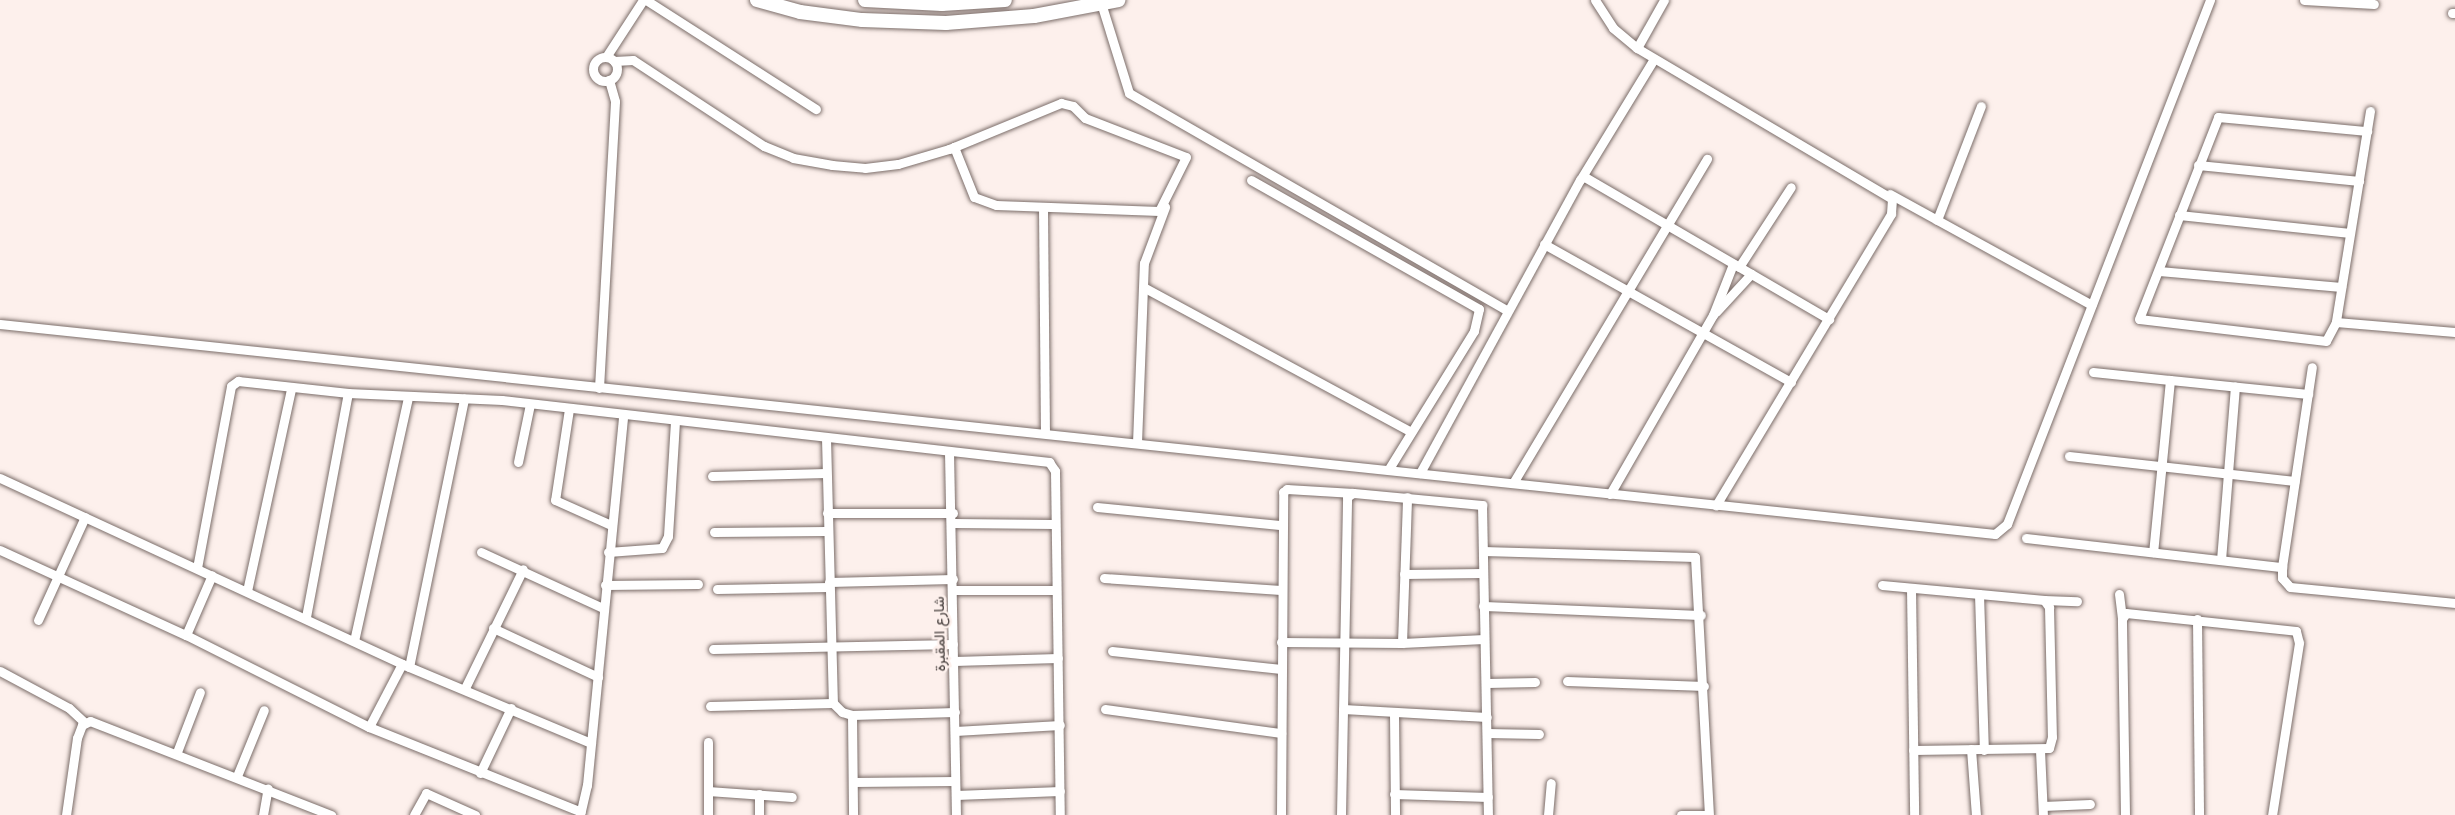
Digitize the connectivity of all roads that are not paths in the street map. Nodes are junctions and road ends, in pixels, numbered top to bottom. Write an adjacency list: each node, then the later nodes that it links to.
1 (645, 0): 13 (street); 17 (street)
2 (757, 0): 10 (highway)
3 (865, 0): 4 (highway)
4 (1000, 0)
5 (1119, 0): 10 (highway)
6 (1595, 0): 12 (street)
7 (1664, 0): 12 (street)
8 (2210, 0): 41 (street)
9 (2304, 0): 11 (street)
10 (1101, 3): 42 (street)
11 (2374, 3)
12 (1637, 48): 14 (street)
13 (610, 59): 15 (street); 15 (street); 20 (street)
14 (1654, 59): 23 (street); 27 (street)
15 (609, 80): 54 (street)
16 (1981, 106): 31 (street)
17 (816, 110)
18 (2370, 111): 19 (street)
19 (2367, 131): 22 (street); 25 (street)
20 (954, 147): 28 (street); 29 (street)
21 (1707, 159): 32 (street)
22 (2199, 165): 25 (street); 30 (street)
23 (1583, 176): 32 (street); 34 (street)
24 (1251, 180): 64 (street)
25 (2359, 181): 33 (street)
26 (1791, 187): 35 (street)
27 (1887, 193): 31 (street); 44 (street)
28 (1043, 207): 29 (street); 65 (street)
29 (1165, 207): 39 (street)
30 (2179, 215): 33 (street); 36 (street)
31 (1937, 220): 41 (street)
32 (1668, 226): 35 (street); 40 (street)
33 (2350, 233): 38 (street)
34 (1544, 244): 40 (street); 42 (street)
35 (1736, 265): 37 (street); 43 (street)
36 (2159, 271): 38 (street); 45 (street)
37 (1751, 274): 43 (street); 44 (street)
38 (2342, 287): 45 (street)
39 (1145, 288): 64 (street); 67 (street)
40 (1629, 291): 48 (street); 79 (street)
41 (2092, 305): 83 (street)
42 (1507, 310): 74 (street)
43 (1713, 315): 48 (street)
44 (1828, 319): 52 (street)
45 (2336, 322): 47 (street)
46 (0, 324): 54 (street)
47 (2455, 332)
48 (1703, 333): 52 (street); 81 (street)
49 (2312, 367): 57 (street)
50 (2093, 372): 51 (street)
51 (2170, 380): 53 (street); 71 (street)
52 (1791, 382): 83 (street)
53 (2235, 387): 57 (street); 75 (street)
54 (599, 388): 65 (street)
55 (291, 389): 56 (street); 102 (street); 119 (street)
56 (348, 393): 58 (street); 128 (street)
57 (2308, 394): 78 (street)
58 (408, 397): 59 (street); 135 (street)
59 (464, 399): 60 (street); 145 (street)
60 (530, 404): 61 (street); 70 (street)
61 (570, 409): 62 (street); 90 (street)
62 (623, 416): 63 (street); 90 (street)
63 (675, 421): 66 (street); 98 (street)
64 (1412, 432): 72 (street)
65 (1045, 433): 67 (street)
66 (826, 438): 68 (street); 73 (street)
67 (1137, 443): 72 (street)
68 (949, 452): 86 (street, شارع المقبرة); 89 (street)
69 (2069, 456): 71 (street)
70 (519, 462)
71 (2162, 466): 75 (street); 99 (street)
72 (1388, 470): 74 (street)
73 (826, 473): 76 (street); 85 (street)
74 (1420, 473): 79 (street)
75 (2228, 473): 78 (street); 100 (street)
76 (712, 476)
77 (0, 478): 87 (street)
78 (2295, 481): 101 (street)
79 (1513, 483): 81 (street)
80 (1353, 493): 82 (street); 91 (street); 139 (street)
81 (1610, 494): 83 (street)
82 (1407, 498): 96 (street); 105 (street)
83 (1716, 506)
84 (1097, 507): 91 (street)
85 (827, 513): 86 (street); 92 (street)
86 (953, 513): 88 (street, شارع المقبرة)
87 (85, 517): 102 (street); 107 (street)
88 (953, 523): 89 (street); 109 (street, شارع المقبرة)
89 (1054, 524): 117 (street)
90 (611, 525): 98 (street)
91 (1282, 525): 118 (street)
92 (828, 531): 93 (street); 112 (street)
93 (714, 532)
94 (2026, 538): 99 (street)
95 (0, 550): 107 (street)
96 (1483, 551): 104 (street); 127 (street)
97 (481, 552): 103 (street)
98 (608, 552): 111 (street)
99 (2153, 552): 100 (street)
100 (2221, 560): 101 (street)
101 (2282, 567): 124 (street)
102 (197, 568): 106 (street)
103 (523, 569): 126 (street); 132 (street)
104 (1483, 573): 105 (street); 125 (street)
105 (1404, 574): 137 (street)
106 (212, 575): 119 (street); 133 (street)
107 (57, 576): 131 (street); 133 (street)
108 (1104, 578): 118 (street)
109 (953, 579): 112 (street); 116 (street, شارع المقبرة)
110 (698, 584): 111 (street)
111 (605, 585): 126 (street)
112 (829, 585): 115 (street); 140 (street)
113 (1882, 585): 114 (street)
114 (1911, 588): 120 (street); 175 (street)
115 (717, 590)
116 (954, 590): 117 (street); 138 (street, شارع المقبرة)
117 (1055, 590): 143 (street)
118 (1281, 590): 136 (street)
119 (247, 591): 128 (street)
120 (1979, 594): 122 (street); 176 (street)
121 (2119, 594): 130 (street)
122 (2044, 600): 123 (street); 177 (street)
123 (2077, 601)
124 (2455, 603)
125 (1483, 606): 127 (street); 134 (street)
126 (603, 608): 148 (street)
127 (1701, 615): 152 (street)
128 (306, 617): 135 (street)
129 (2197, 618): 130 (street); 215 (street); 216 (street)
130 (2122, 619): 214 (street)
131 (38, 620)
132 (493, 628): 148 (street); 153 (street)
133 (186, 634): 167 (street)
134 (1484, 639): 137 (street); 151 (street)
135 (354, 641): 145 (street)
136 (1281, 642): 139 (street); 146 (street)
137 (1402, 643): 139 (street)
138 (953, 644): 140 (street); 144 (street, شارع المقبرة)
139 (1344, 644): 159 (street)
140 (832, 646): 141 (street); 155 (street)
141 (713, 649)
142 (1112, 651): 146 (street)
143 (1058, 658): 144 (street); 166 (street)
144 (954, 661): 161 (street, شارع المقبرة)
145 (406, 666): 153 (street); 167 (street)
146 (1281, 669): 169 (street)
147 (0, 670): 165 (street)
148 (598, 677): 173 (street)
149 (1567, 681): 152 (street)
150 (1535, 682): 151 (street)
151 (1486, 683): 164 (street)
152 (1704, 686): 211 (street)
153 (465, 688): 157 (street)
154 (200, 692): 178 (street)
155 (833, 703): 156 (street); 163 (street)
156 (710, 706)
157 (511, 708): 173 (street); 179 (street)
158 (1105, 709): 169 (street)
159 (1343, 709): 162 (street); 206 (street)
160 (264, 710): 180 (street)
161 (955, 712): 163 (street); 168 (street, شارع المقبرة)
162 (1394, 714): 164 (street); 188 (street)
163 (852, 715): 182 (street)
164 (1487, 717): 170 (street)
165 (85, 723): 178 (street); 195 (street)
166 (1060, 725): 168 (street); 186 (street)
167 (369, 727): 179 (street)
168 (955, 731): 181 (street, شارع المقبرة)
169 (1281, 733): 205 (street)
170 (1487, 733): 171 (street); 191 (street)
171 (1539, 734)
172 (708, 742): 185 (street)
173 (591, 743): 194 (street)
174 (1971, 749): 175 (street); 176 (street); 213 (street)
175 (1913, 750): 212 (street)
176 (1984, 750): 177 (street)
177 (2040, 750): 193 (street)
178 (177, 752): 180 (street)
179 (480, 773): 194 (street)
180 (237, 776): 184 (street)
181 (956, 781): 182 (street); 189 (street, شارع المقبرة)
182 (853, 782): 202 (street)
183 (1551, 783): 209 (street)
184 (268, 788): 196 (street); 197 (street)
185 (708, 791): 187 (street); 200 (street)
186 (1060, 791): 189 (street); 204 (street)
187 (759, 794): 190 (street); 201 (street)
188 (1394, 794): 191 (street); 207 (street)
189 (956, 795): 203 (street, شارع المقبرة)
190 (792, 797)
191 (1488, 797): 208 (street)
192 (2090, 804): 193 (street)
193 (2043, 810)
194 (580, 814)
195 (66, 815)
196 (263, 815)
197 (331, 815)
198 (414, 815): 199 (street)
199 (475, 815)
200 (708, 815)
201 (759, 815)
202 (854, 815)
203 (956, 815)
204 (1060, 815)
205 (1281, 815)
206 (1341, 815)
207 (1395, 815)
208 (1488, 815)
209 (1548, 815)
210 (1681, 815): 211 (street)
211 (1708, 815)
212 (1914, 815)
213 (1976, 815)
214 (2125, 815)
215 (2199, 815)
216 (2272, 815)

